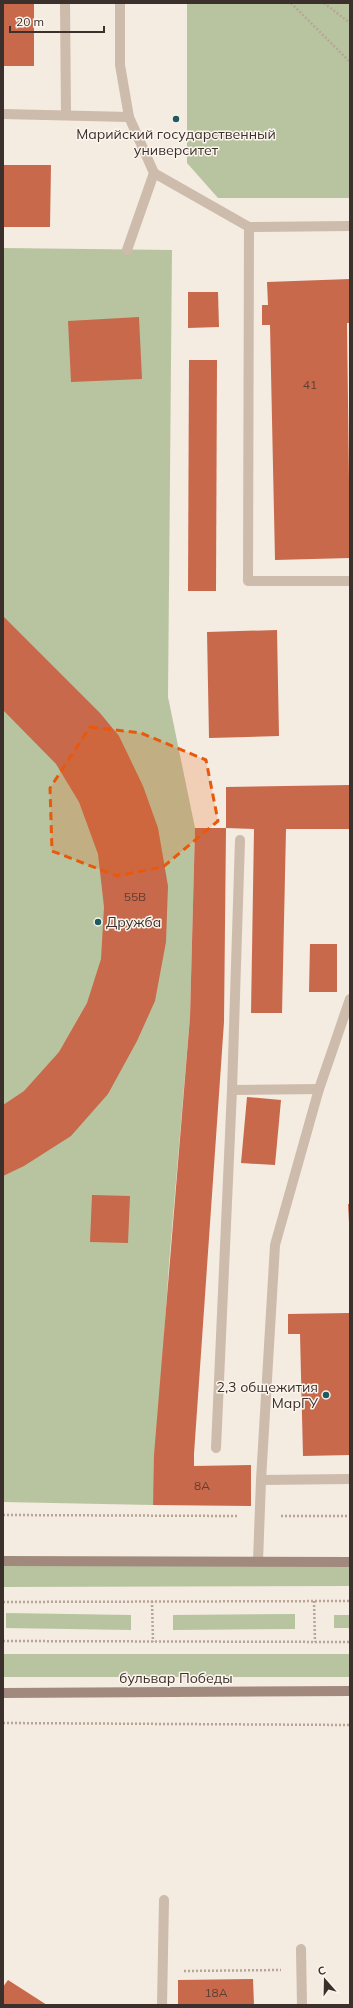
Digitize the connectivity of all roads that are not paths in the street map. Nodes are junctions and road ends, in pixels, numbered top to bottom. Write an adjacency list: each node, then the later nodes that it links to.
1 (65, 3): 4 (lane)
2 (120, 3): 5 (lane)
3 (3, 114): 4 (lane)
4 (66, 115): 5 (lane)
5 (129, 117): 6 (lane)
6 (154, 173): 8 (lane); 9 (lane)
7 (350, 226): 8 (lane)
8 (249, 227): 10 (lane)
9 (128, 250)
10 (350, 581)
11 (240, 840): 14 (lane)
12 (350, 999): 13 (lane)
13 (319, 1089): 14 (lane); 17 (lane)
14 (232, 1090): 15 (lane)
15 (216, 1448)
16 (350, 1479): 17 (lane)
17 (261, 1480): 19 (lane)
18 (3, 1561): 19 (street)
19 (258, 1562): 20 (street)
20 (350, 1562)
21 (350, 1690): 22 (street, бульвар Победы)
22 (3, 1693)
23 (164, 1900): 25 (lane)
24 (301, 1949): 26 (lane)
25 (162, 2005)
26 (302, 2005)

